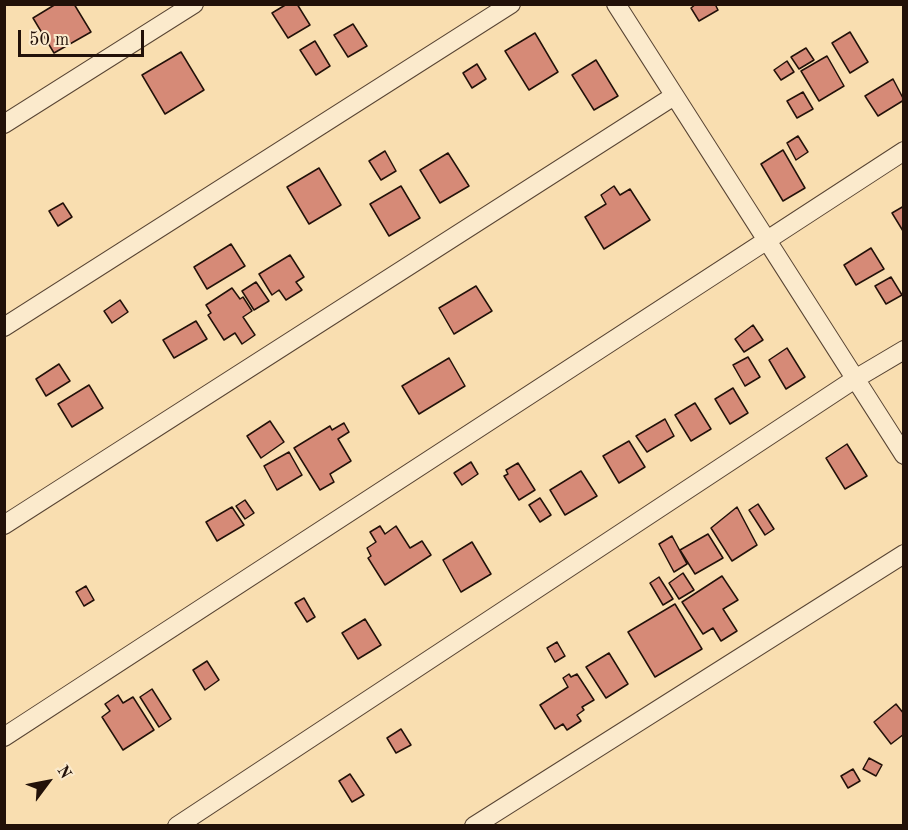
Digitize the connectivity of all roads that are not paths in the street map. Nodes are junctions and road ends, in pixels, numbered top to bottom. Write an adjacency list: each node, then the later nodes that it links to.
1 (194, 4): 5 (street)
2 (511, 4): 8 (street)
3 (616, 4): 4 (street)
4 (674, 96): 7 (street); 12 (street)
5 (4, 124)
6 (903, 151): 7 (street)
7 (766, 239): 10 (street); 14 (street)
8 (4, 327)
9 (903, 350): 10 (street)
10 (855, 379): 11 (street); 15 (street)
11 (903, 456)
12 (4, 525)
13 (903, 554): 16 (street)
14 (4, 738)
15 (177, 825)
16 (474, 825)

